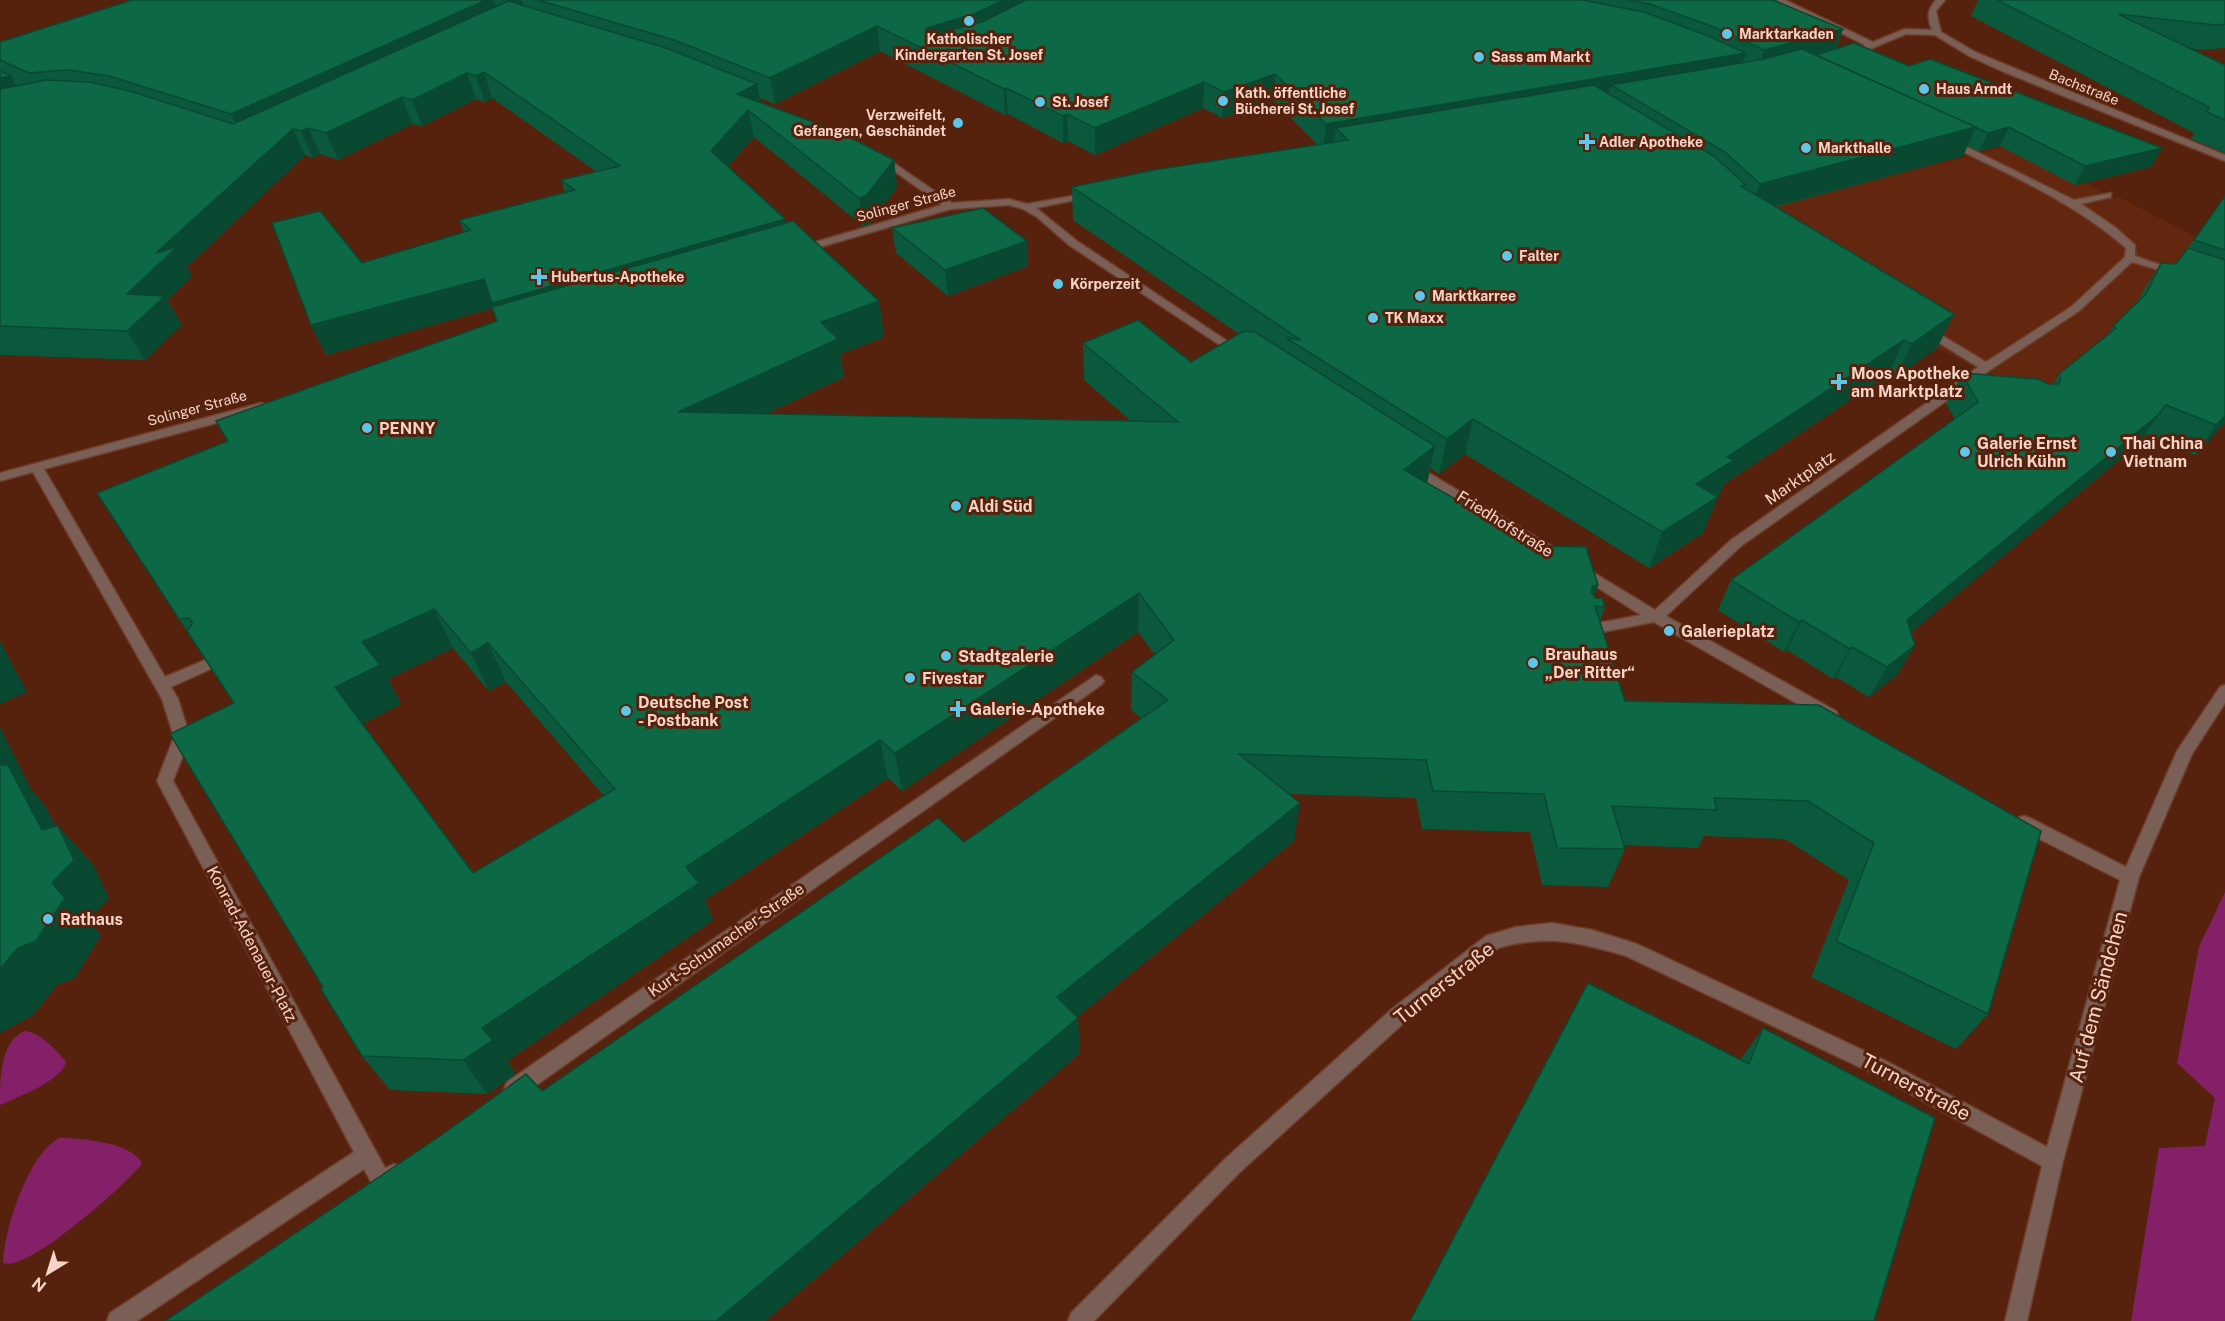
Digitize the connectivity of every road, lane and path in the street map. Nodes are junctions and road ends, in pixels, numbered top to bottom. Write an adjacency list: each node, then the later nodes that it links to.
1 (1779, 0): 4 (street)
2 (1941, 0): 3 (street)
3 (1937, 33): 4 (street); 8 (street, Bachstraße)
4 (1873, 45): 5 (street)
5 (1834, 60)
6 (1934, 135): 11 (street)
7 (871, 151): 12 (street)
8 (2225, 158)
9 (1103, 192): 13 (street, Solinger Straße)
10 (2107, 195): 11 (street)
11 (2073, 204): 15 (street)
12 (950, 206): 13 (street, Solinger Straße); 14 (street, Solinger Straße)
13 (1027, 207): 18 (street)
14 (791, 252)
15 (2130, 258): 16 (street); 19 (street, Marktplatz)
16 (2184, 275)
17 (1915, 324): 19 (street)
18 (1246, 357)
19 (1986, 367): 24 (street, Marktplatz)
20 (271, 404): 22 (street, Solinger Straße)
21 (1396, 457): 24 (street, Friedhofstraße)
22 (36, 467): 23 (street, Solinger Straße); 28 (street, Konrad-Adenauer-Platz)
23 (0, 477)
24 (1656, 617): 25 (street); 30 (street, Friedhofstraße)
25 (1587, 630)
26 (210, 663): 28 (street)
27 (1096, 681): 33 (street, Kurt-Schumacher-Straße)
28 (162, 686): 34 (street, Konrad-Adenauer-Platz)
29 (2225, 691): 32 (street, Auf dem Sändchen)
30 (1840, 721)
31 (2010, 815): 32 (street)
32 (2130, 877): 35 (street, Auf dem Sändchen)
33 (498, 1101)
34 (367, 1155): 36 (street); 37 (street)
35 (2054, 1161): 38 (street, Turnerstraße); 39 (street, Auf dem Sändchen)
36 (411, 1162)
37 (118, 1321)
38 (1079, 1321)
39 (2016, 1321)

